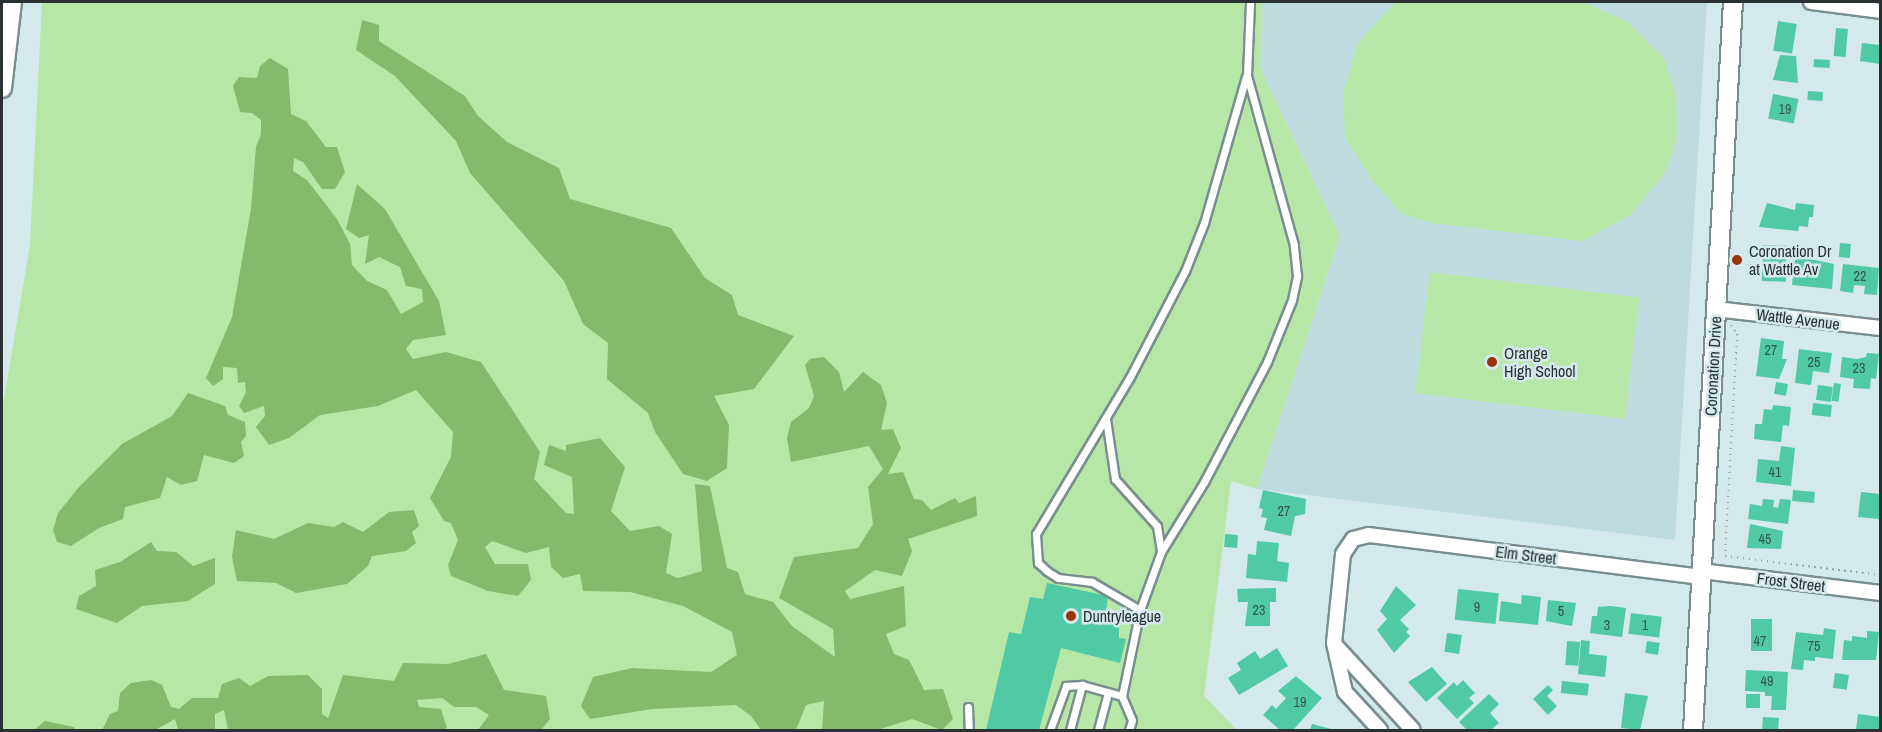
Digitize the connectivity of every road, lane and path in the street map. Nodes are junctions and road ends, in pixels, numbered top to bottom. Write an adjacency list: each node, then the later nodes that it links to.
1 (12, 2): 7 (main road)
2 (1250, 2): 6 (lane)
3 (1733, 2): 8 (main road, Coronation Drive)
4 (1811, 2): 5 (street)
5 (1881, 11)
6 (1247, 75): 10 (lane); 11 (lane)
7 (2, 88)
8 (1716, 309): 9 (street, Wattle Avenue); 12 (main road, Coronation Drive); 13 (path)
9 (1881, 328)
10 (1106, 418): 11 (lane); 15 (lane)
11 (1161, 552): 15 (lane)
12 (1700, 574): 14 (street, Frost Street); 16 (street, Elm Street); 28 (main road, Coronation Drive)
13 (1881, 575)
14 (1881, 593)
15 (1140, 610): 19 (lane)
16 (1334, 643): 26 (street); 27 (street)
17 (1082, 685): 18 (lane); 22 (lane); 23 (lane)
18 (1108, 692): 19 (lane); 24 (lane)
19 (1122, 696): 25 (lane)
20 (968, 707): 21 (lane)
21 (969, 730)
22 (1050, 730)
23 (1070, 730)
24 (1098, 730)
25 (1129, 730)
26 (1380, 730)
27 (1413, 730)
28 (1693, 730)

